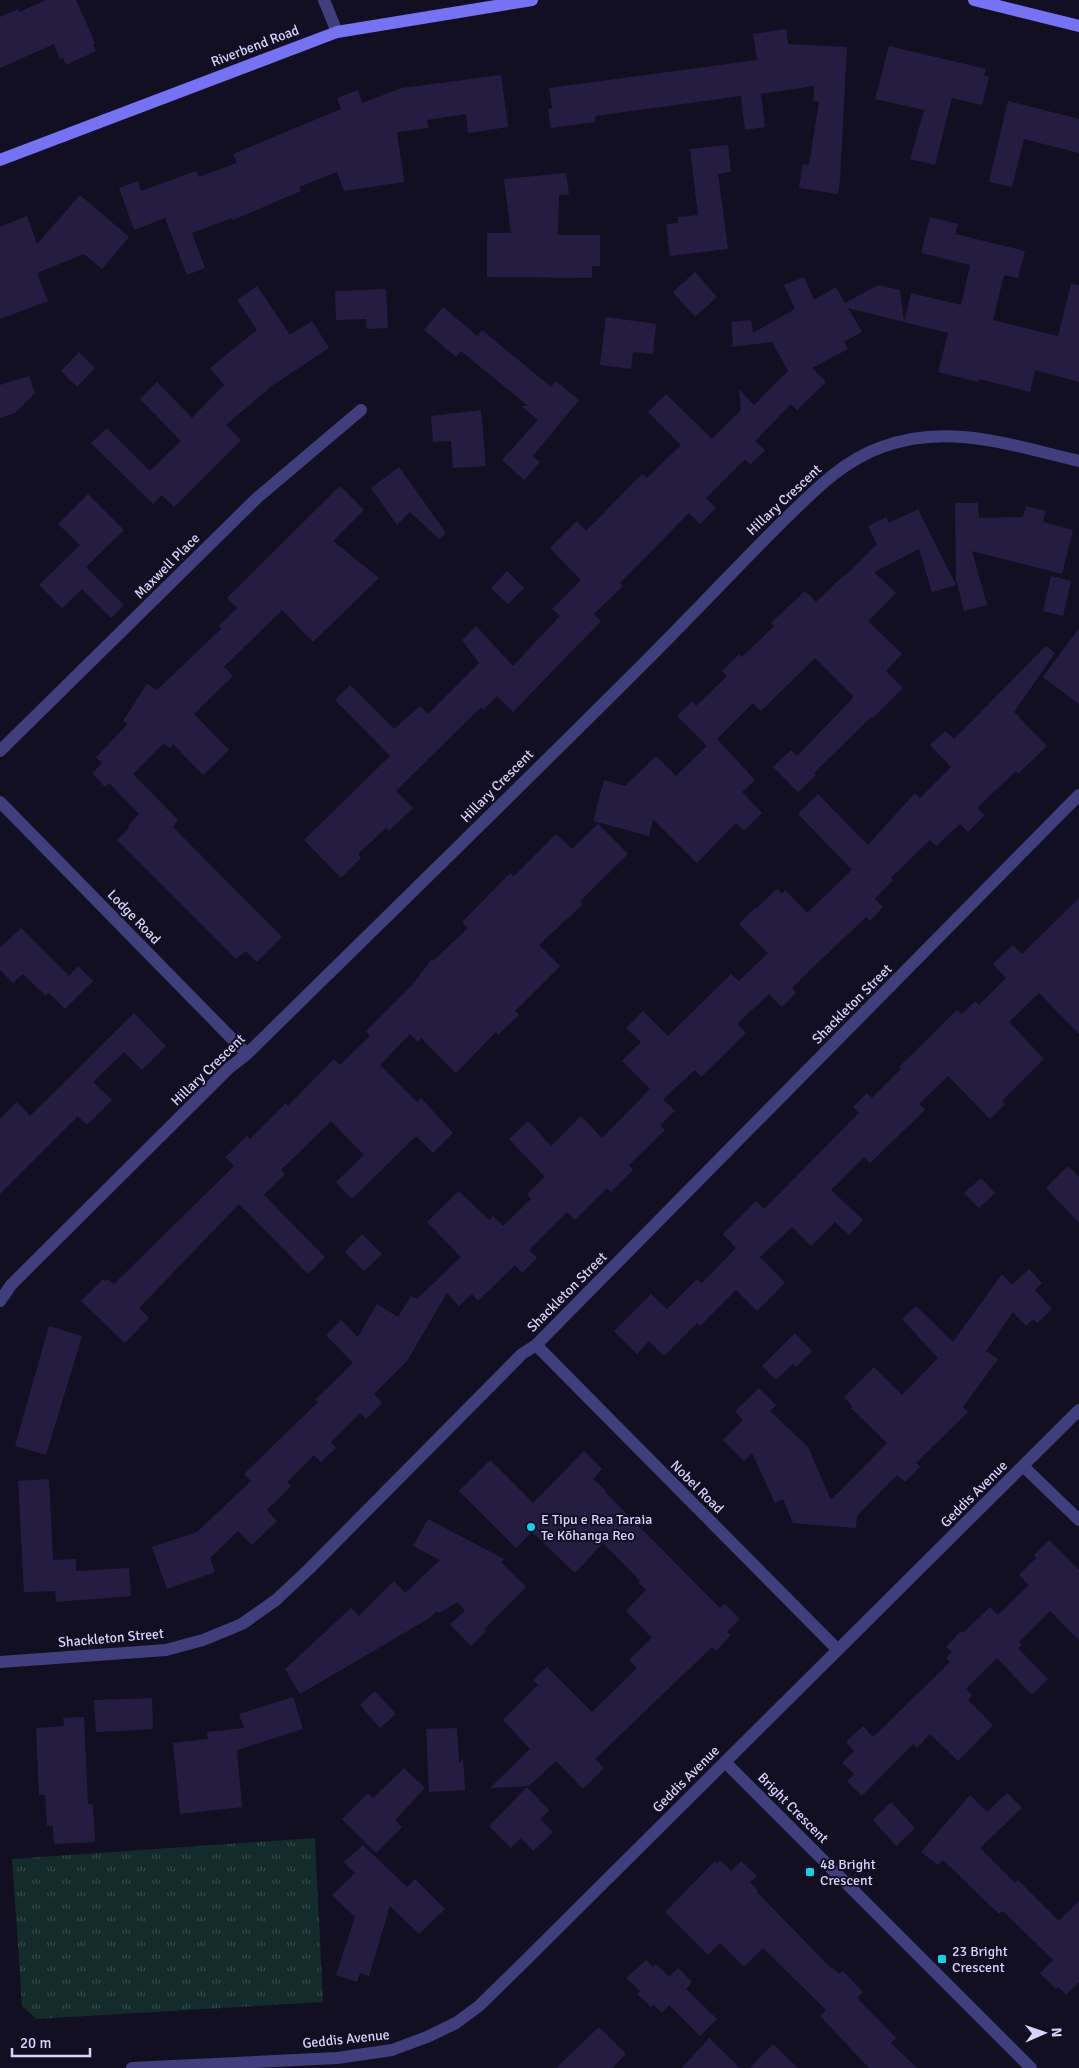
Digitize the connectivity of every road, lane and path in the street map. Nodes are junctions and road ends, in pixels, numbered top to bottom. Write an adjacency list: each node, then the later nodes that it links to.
1 (324, 0): 5 (street)
2 (532, 0): 5 (main road, Riverbend Road)
3 (974, 0): 4 (main road)
4 (1079, 26)
5 (338, 32): 6 (main road, Riverbend Road)
6 (0, 160)
7 (361, 410): 9 (street, Maxwell Place)
8 (1079, 461): 12 (street, Hillary Crescent)
9 (0, 751)
10 (1079, 795): 14 (street, Shackleton Street)
11 (0, 802): 12 (street, Lodge Road)
12 (247, 1054): 13 (street, Hillary Crescent)
13 (0, 1301)
14 (536, 1345): 18 (street, Nobel Road); 19 (street, Shackleton Street)
15 (1079, 1410): 16 (street, Geddis Avenue)
16 (1023, 1466): 17 (street); 18 (street, Geddis Avenue)
17 (1079, 1520)
18 (837, 1649): 20 (street, Geddis Avenue)
19 (0, 1662)
20 (725, 1762): 21 (street, Geddis Avenue); 23 (street, Bright Crescent)
21 (268, 2064): 22 (street, Geddis Avenue)
22 (132, 2068)
23 (1031, 2068)

